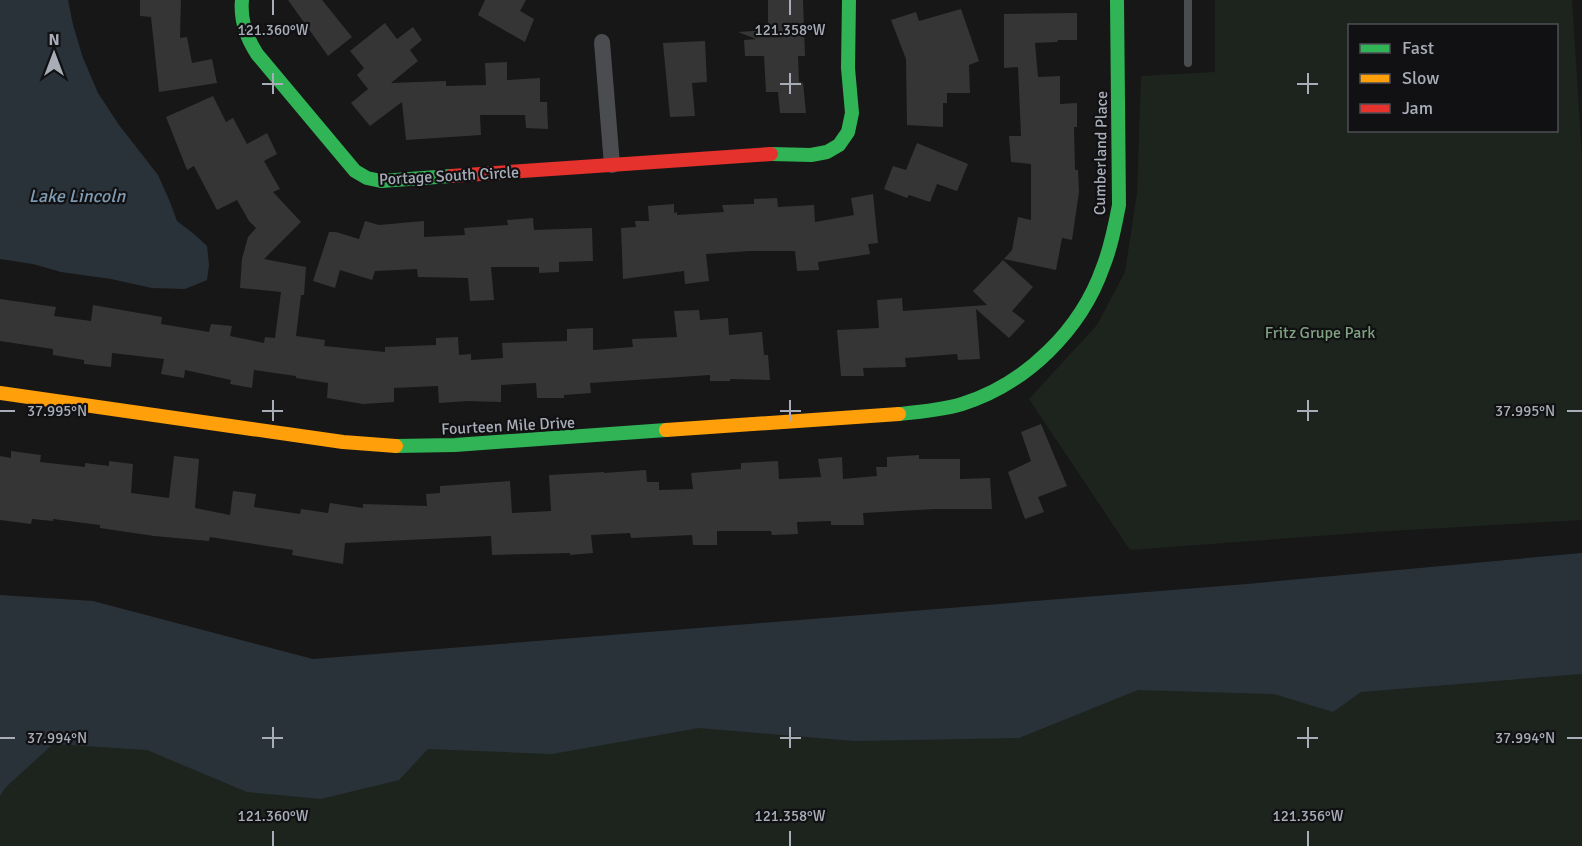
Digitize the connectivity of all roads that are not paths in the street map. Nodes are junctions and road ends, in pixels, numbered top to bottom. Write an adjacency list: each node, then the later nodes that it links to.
1 (242, 0): 7 (street, Portage South Circle)
2 (849, 0): 7 (street, Portage South Circle)
3 (1117, 0): 8 (street, Cumberland Place)
4 (1188, 0): 6 (lane)
5 (602, 42): 7 (street)
6 (1188, 63)
7 (612, 165)
8 (1014, 379): 9 (street, Fourteen Mile Drive)
9 (0, 393)

